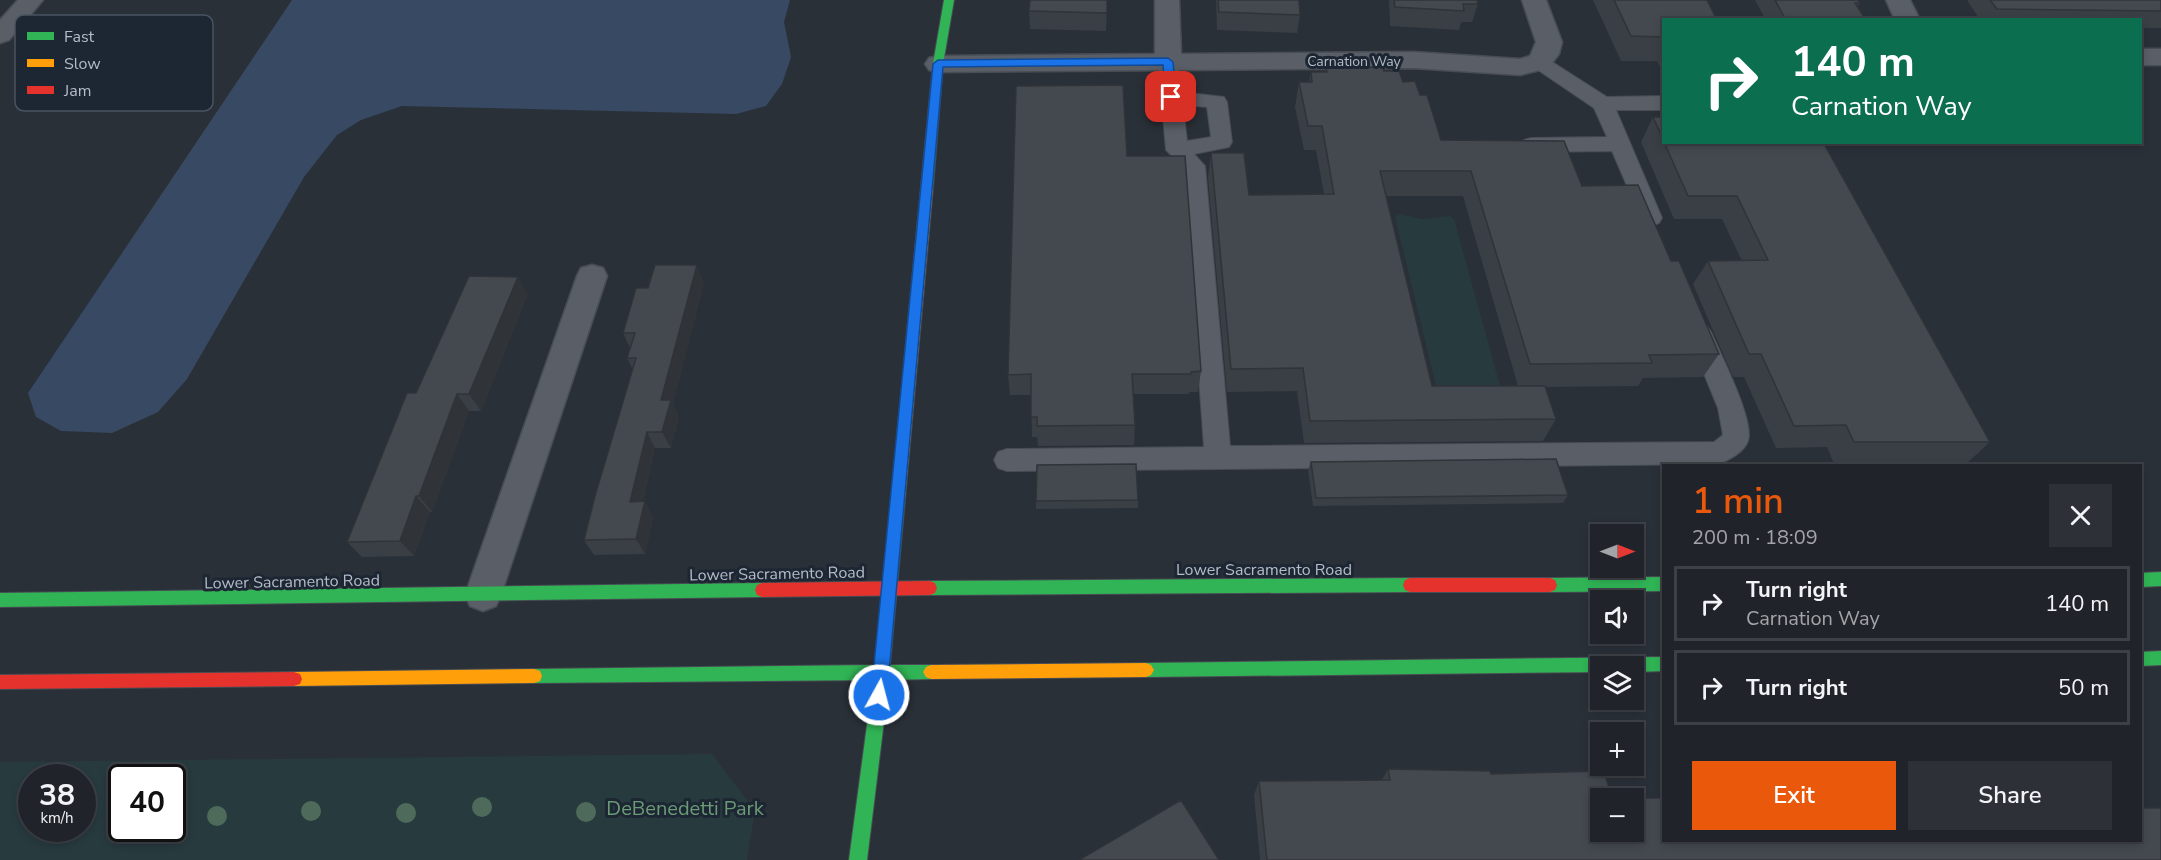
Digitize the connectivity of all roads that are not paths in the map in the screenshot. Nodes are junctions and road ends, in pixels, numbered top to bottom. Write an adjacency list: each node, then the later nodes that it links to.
1 (31, 0): 6 (street)
2 (949, 0): 14 (main road)
3 (1167, 0): 12 (street)
4 (1534, 0): 13 (street)
5 (1898, 0): 8 (street)
6 (18, 15)
7 (15, 18): 9 (street)
8 (1907, 18)
9 (0, 35)
10 (2142, 57): 11 (street)
11 (2161, 57)
12 (1168, 62): 13 (street, Carnation Way); 14 (street, Carnation Way); 15 (lane)
13 (1539, 62): 17 (lane)
14 (938, 64): 29 (main road)
15 (1171, 97): 20 (lane); 20 (lane)
16 (1662, 103): 17 (lane)
17 (1603, 104): 18 (lane)
18 (1620, 144): 19 (lane); 21 (lane)
19 (1508, 145)
20 (1177, 150): 24 (lane)
21 (1662, 243)
22 (592, 276): 30 (street)
23 (1689, 309): 24 (lane)
24 (1218, 457): 25 (lane)
25 (1007, 460)
26 (2161, 579): 27 (main road)
27 (2142, 580)
28 (1662, 584): 29 (main road, Lower Sacramento Road)
29 (890, 588): 30 (main road, Lower Sacramento Road); 35 (main road)
30 (483, 596): 31 (main road, Lower Sacramento Road)
31 (0, 600)
32 (2161, 658): 33 (main road)
33 (2142, 659)
34 (1662, 664): 35 (main road)
35 (882, 672): 36 (main road); 37 (main road)
36 (0, 682)
37 (858, 860)

